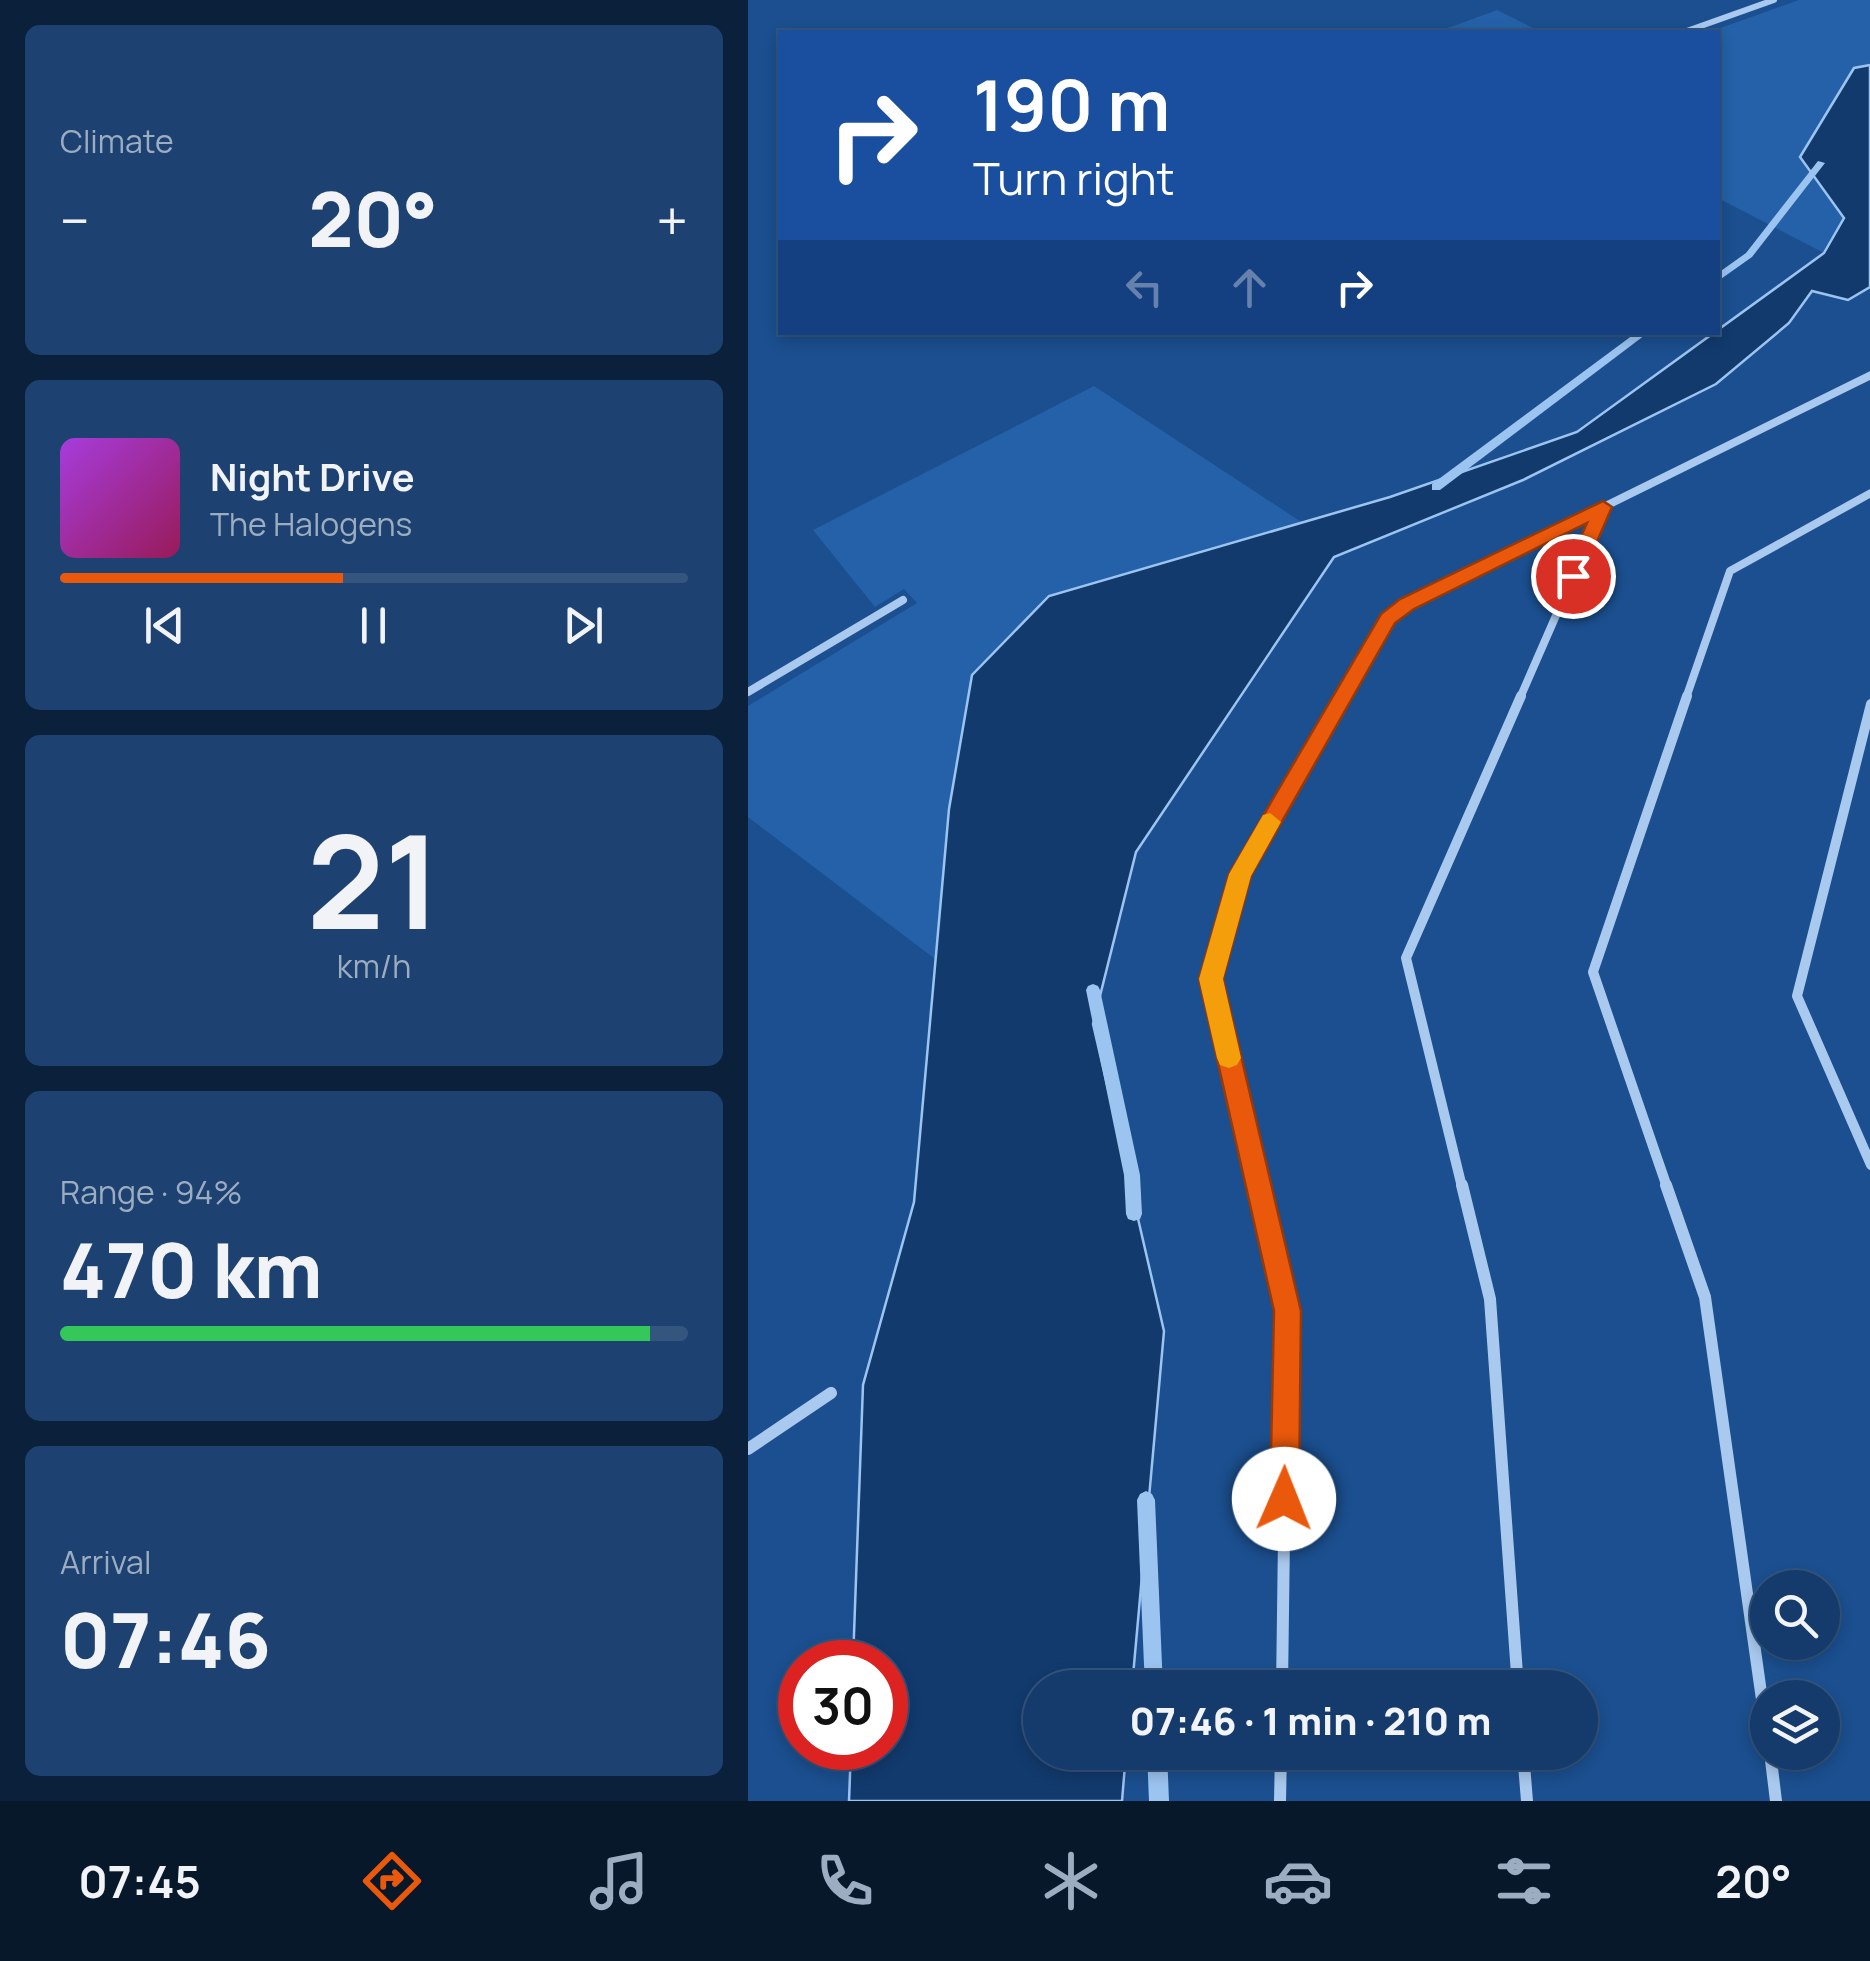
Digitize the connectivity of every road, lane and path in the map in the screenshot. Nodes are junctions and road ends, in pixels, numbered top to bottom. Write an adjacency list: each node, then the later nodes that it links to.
1 (1774, 0): 2 (street)
2 (1690, 30)
3 (1870, 375): 5 (street)
4 (1870, 493): 14 (street)
5 (1603, 507): 12 (street); 13 (street)
6 (903, 600): 7 (street)
7 (748, 692)
8 (1870, 704): 9 (street)
9 (1870, 1165)
10 (831, 1393): 11 (street)
11 (748, 1449)
12 (1282, 1670)
13 (1517, 1670)
14 (1759, 1680)
15 (1281, 1770): 18 (street)
16 (1524, 1770): 19 (street)
17 (1772, 1770): 20 (street)
18 (1280, 1801)
19 (1526, 1801)
20 (1776, 1801)

